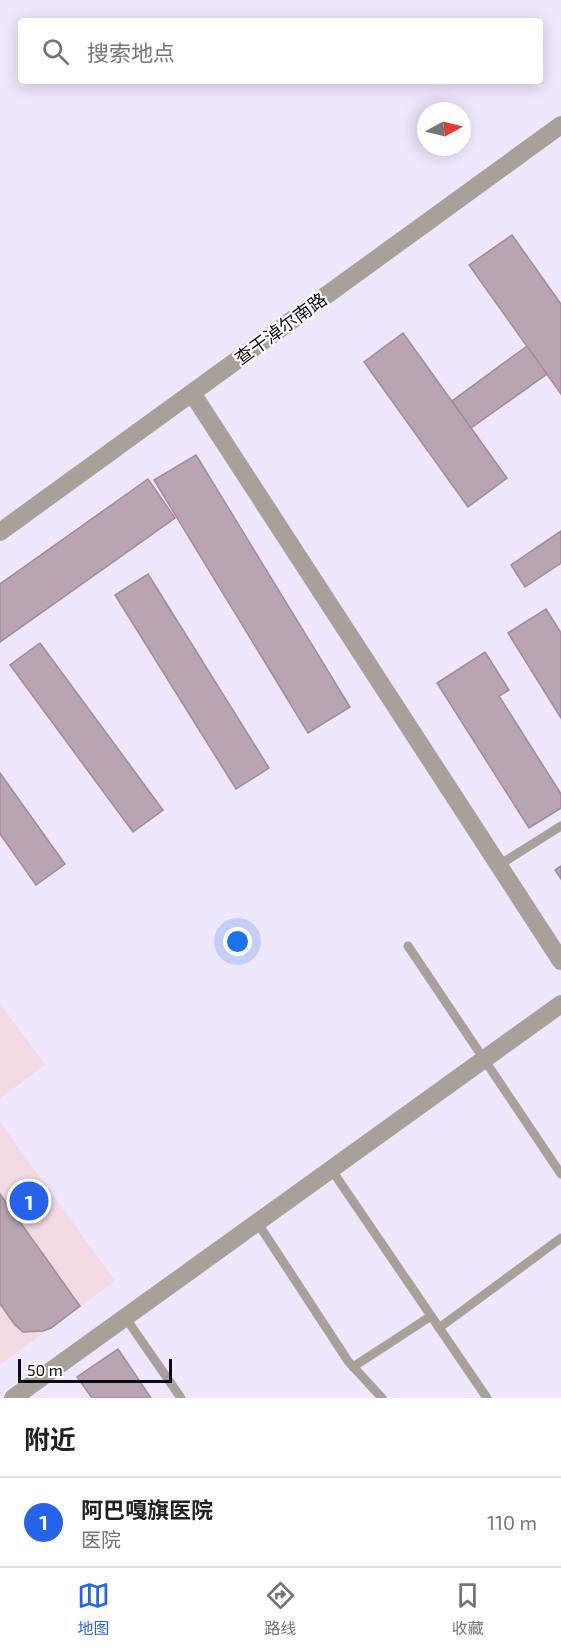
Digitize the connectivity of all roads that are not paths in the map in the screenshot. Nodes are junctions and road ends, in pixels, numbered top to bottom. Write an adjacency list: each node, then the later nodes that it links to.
1 (561, 125): 2 (street, 查干淖尔南路)
2 (192, 393): 3 (street, 查干淖尔南路); 5 (street)
3 (0, 532)
4 (561, 826): 5 (lane)
5 (499, 866): 7 (street)
6 (408, 946): 9 (lane)
7 (561, 961)
8 (561, 1004): 9 (street)
9 (484, 1059): 10 (street); 11 (lane)
10 (331, 1169): 12 (street); 14 (lane)
11 (561, 1173)
12 (257, 1222): 15 (street); 17 (lane)
13 (561, 1238): 16 (lane)
14 (431, 1316): 16 (lane); 17 (lane)
15 (125, 1317): 18 (street); 19 (lane)
16 (439, 1328): 21 (lane)
17 (353, 1367): 20 (lane)
18 (13, 1398)
19 (181, 1398)
20 (382, 1398)
21 (487, 1398)

